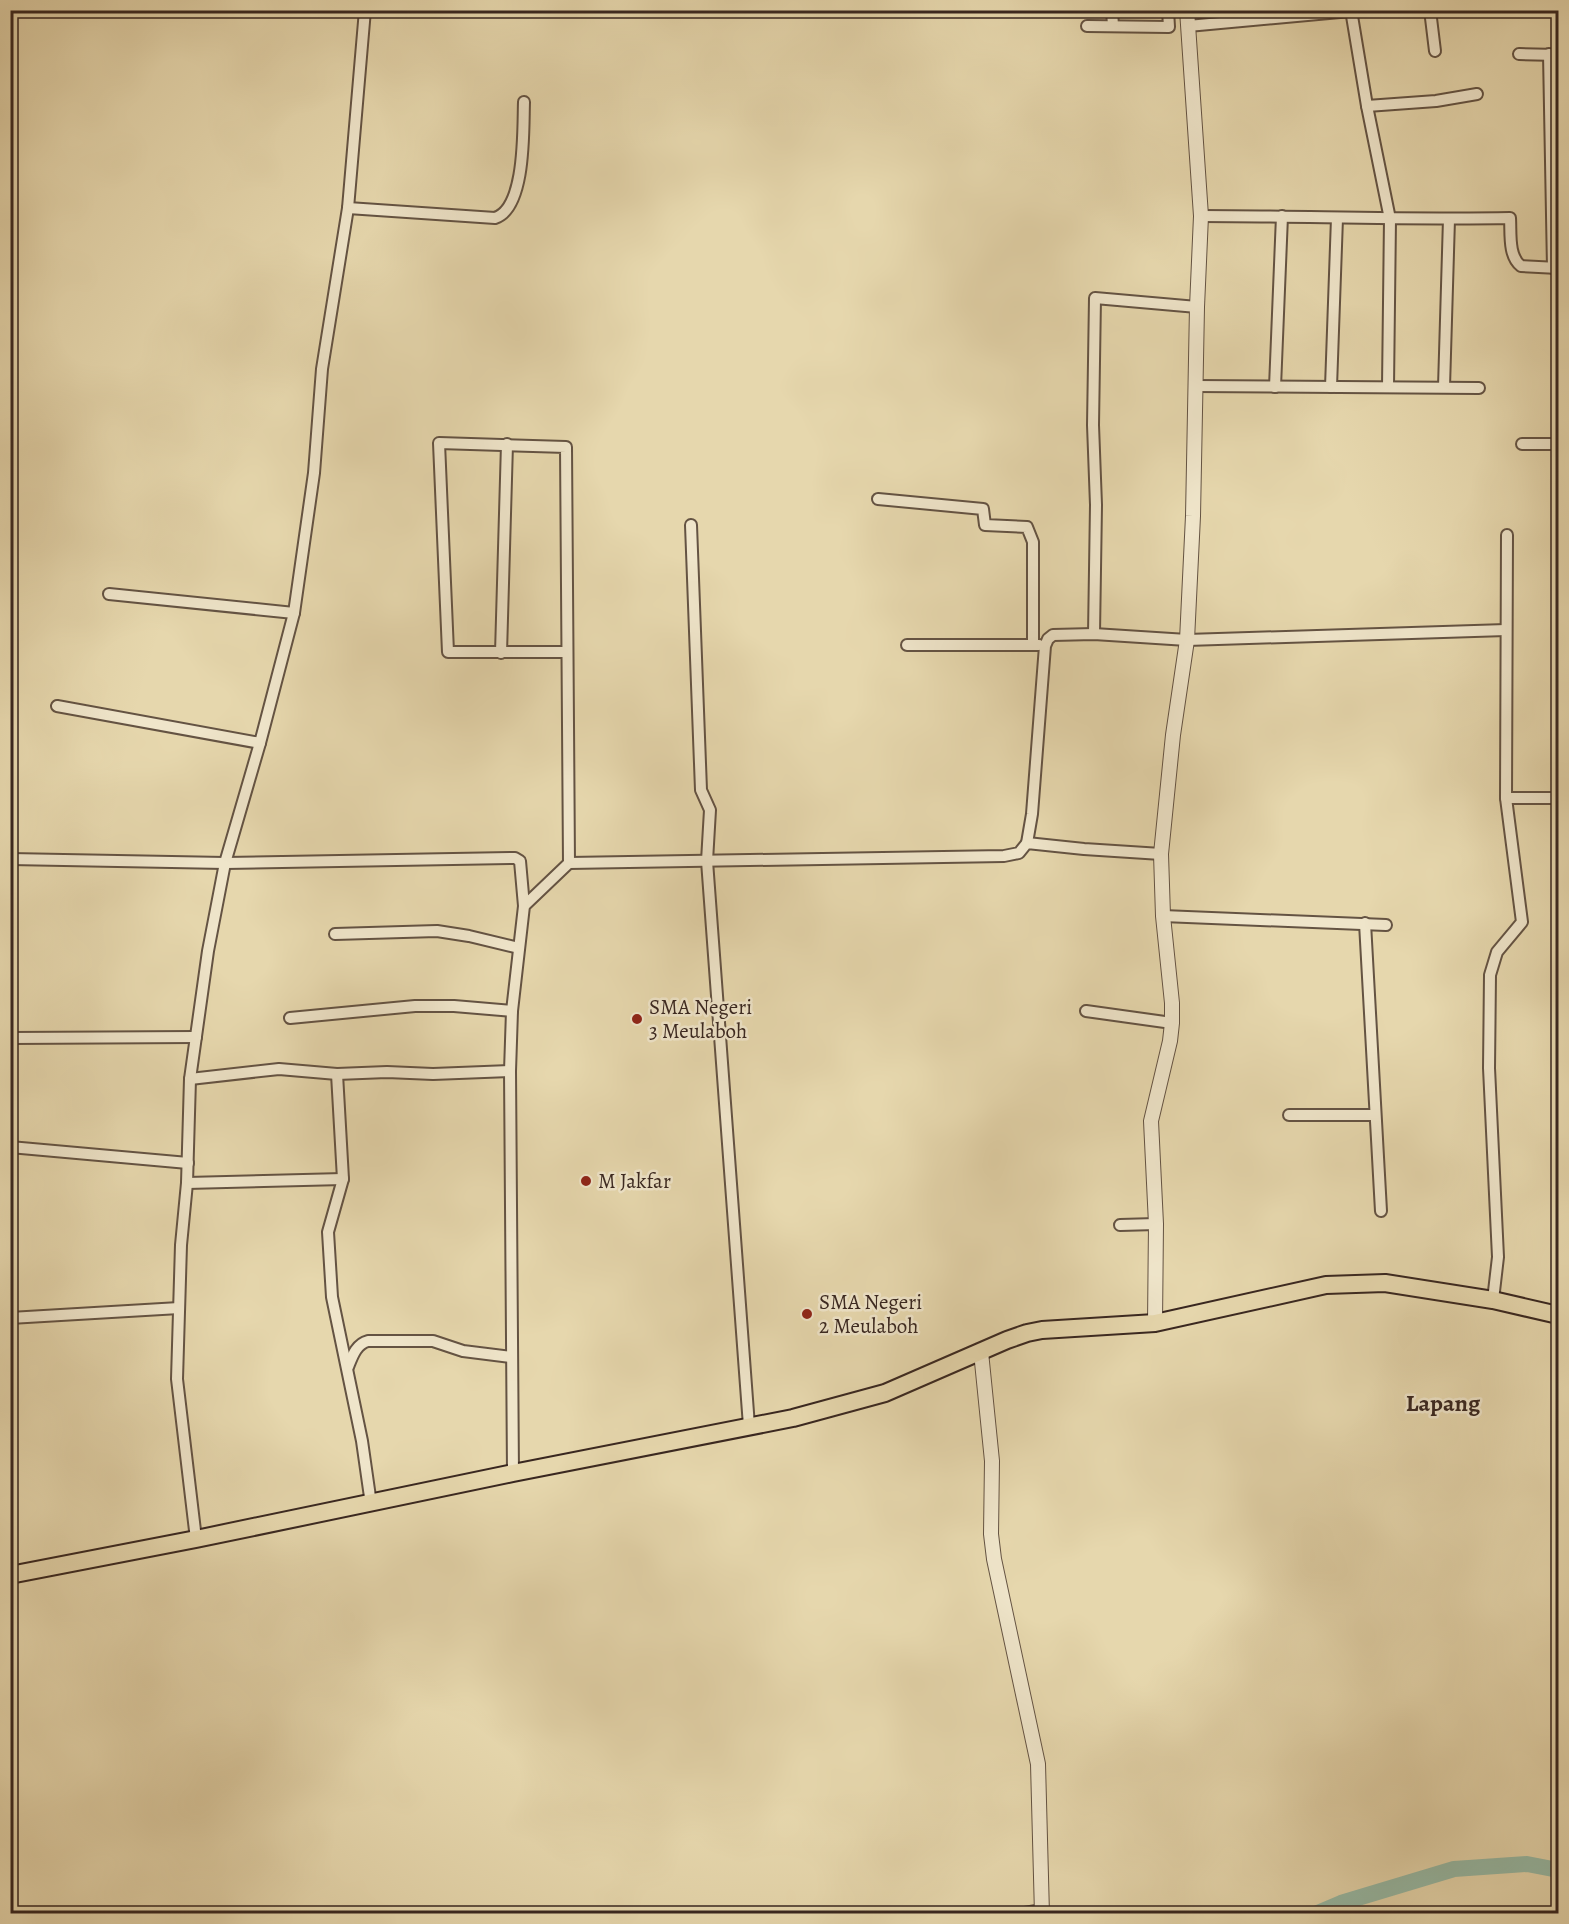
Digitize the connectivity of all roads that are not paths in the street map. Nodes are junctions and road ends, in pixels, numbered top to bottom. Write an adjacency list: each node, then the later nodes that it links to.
1 (365, 10): 16 (street)
2 (1112, 10): 8 (street)
3 (1168, 10): 8 (street)
4 (1187, 10): 9 (street)
5 (1430, 10): 10 (street)
6 (1351, 11): 9 (street); 15 (street)
7 (1087, 26): 8 (street)
8 (1113, 26)
9 (1188, 26): 17 (street)
10 (1435, 51)
11 (1519, 54): 12 (street)
12 (1554, 55): 22 (street)
13 (1477, 94): 15 (street)
14 (524, 102): 16 (street)
15 (1367, 106): 20 (street)
16 (348, 208): 37 (street)
17 (1201, 216): 18 (street); 23 (street)
18 (1282, 216): 19 (street); 25 (street)
19 (1336, 218): 20 (street); 26 (street)
20 (1390, 219): 21 (street); 27 (street)
21 (1449, 219): 22 (street); 28 (street)
22 (1556, 268)
23 (1197, 307): 24 (street); 39 (street)
24 (1196, 386): 25 (street); 40 (street)
25 (1275, 387): 26 (street)
26 (1330, 387): 27 (street)
27 (1388, 387): 28 (street)
28 (1444, 387): 29 (street)
29 (1479, 388)
30 (507, 444): 44 (street); 45 (street); 45 (street)
31 (1522, 444): 32 (street)
32 (1558, 444)
33 (878, 499): 41 (street)
34 (691, 525): 53 (street)
35 (1507, 535): 38 (street)
36 (109, 594): 37 (street)
37 (294, 613): 47 (street)
38 (1506, 630): 40 (street); 48 (street)
39 (1094, 634): 40 (street); 43 (street)
40 (1186, 640): 51 (street)
41 (1033, 644): 42 (street); 43 (street)
42 (908, 645)
43 (1045, 646): 50 (street)
44 (567, 652): 45 (street); 55 (street)
45 (501, 653)
46 (57, 706): 47 (street)
47 (260, 743): 54 (street)
48 (1506, 798): 49 (street); 80 (street)
49 (1558, 798)
50 (1027, 843): 51 (street); 53 (street)
51 (1161, 854): 57 (street)
52 (10, 859): 54 (street)
53 (707, 861): 55 (street); 88 (street)
54 (225, 863): 56 (street); 66 (street)
55 (569, 863): 56 (street)
56 (524, 906): 61 (street)
57 (1163, 916): 58 (street); 65 (street)
58 (1365, 923): 59 (street); 72 (street)
59 (1386, 925)
60 (334, 934): 61 (street)
61 (519, 948): 62 (street)
62 (512, 1011): 64 (street); 68 (street)
63 (1086, 1011): 65 (street)
64 (290, 1018)
65 (1172, 1023): 78 (street)
66 (196, 1037): 67 (street); 70 (street)
67 (10, 1038)
68 (510, 1071): 69 (street); 86 (street)
69 (337, 1074): 70 (street); 75 (street)
70 (190, 1079): 74 (street)
71 (1289, 1115): 72 (street)
72 (1374, 1115): 77 (street)
73 (10, 1147): 74 (street)
74 (188, 1163): 76 (street)
75 (342, 1179): 76 (street); 87 (street)
76 (187, 1183): 81 (street)
77 (1381, 1211)
78 (1156, 1224): 79 (street); 84 (street)
79 (1120, 1225)
80 (1493, 1300): 82 (main road); 84 (main road)
81 (179, 1308): 83 (street); 91 (street)
82 (1558, 1315)
83 (10, 1318)
84 (1155, 1323): 85 (main road)
85 (981, 1352): 88 (main road); 93 (street)
86 (511, 1357): 87 (street); 89 (street)
87 (348, 1367): 90 (street)
88 (749, 1426): 89 (main road)
89 (513, 1473): 90 (main road)
90 (371, 1504): 91 (main road)
91 (196, 1539): 92 (main road)
92 (10, 1575)
93 (1042, 1912): 94 (street)
94 (1019, 1914)

